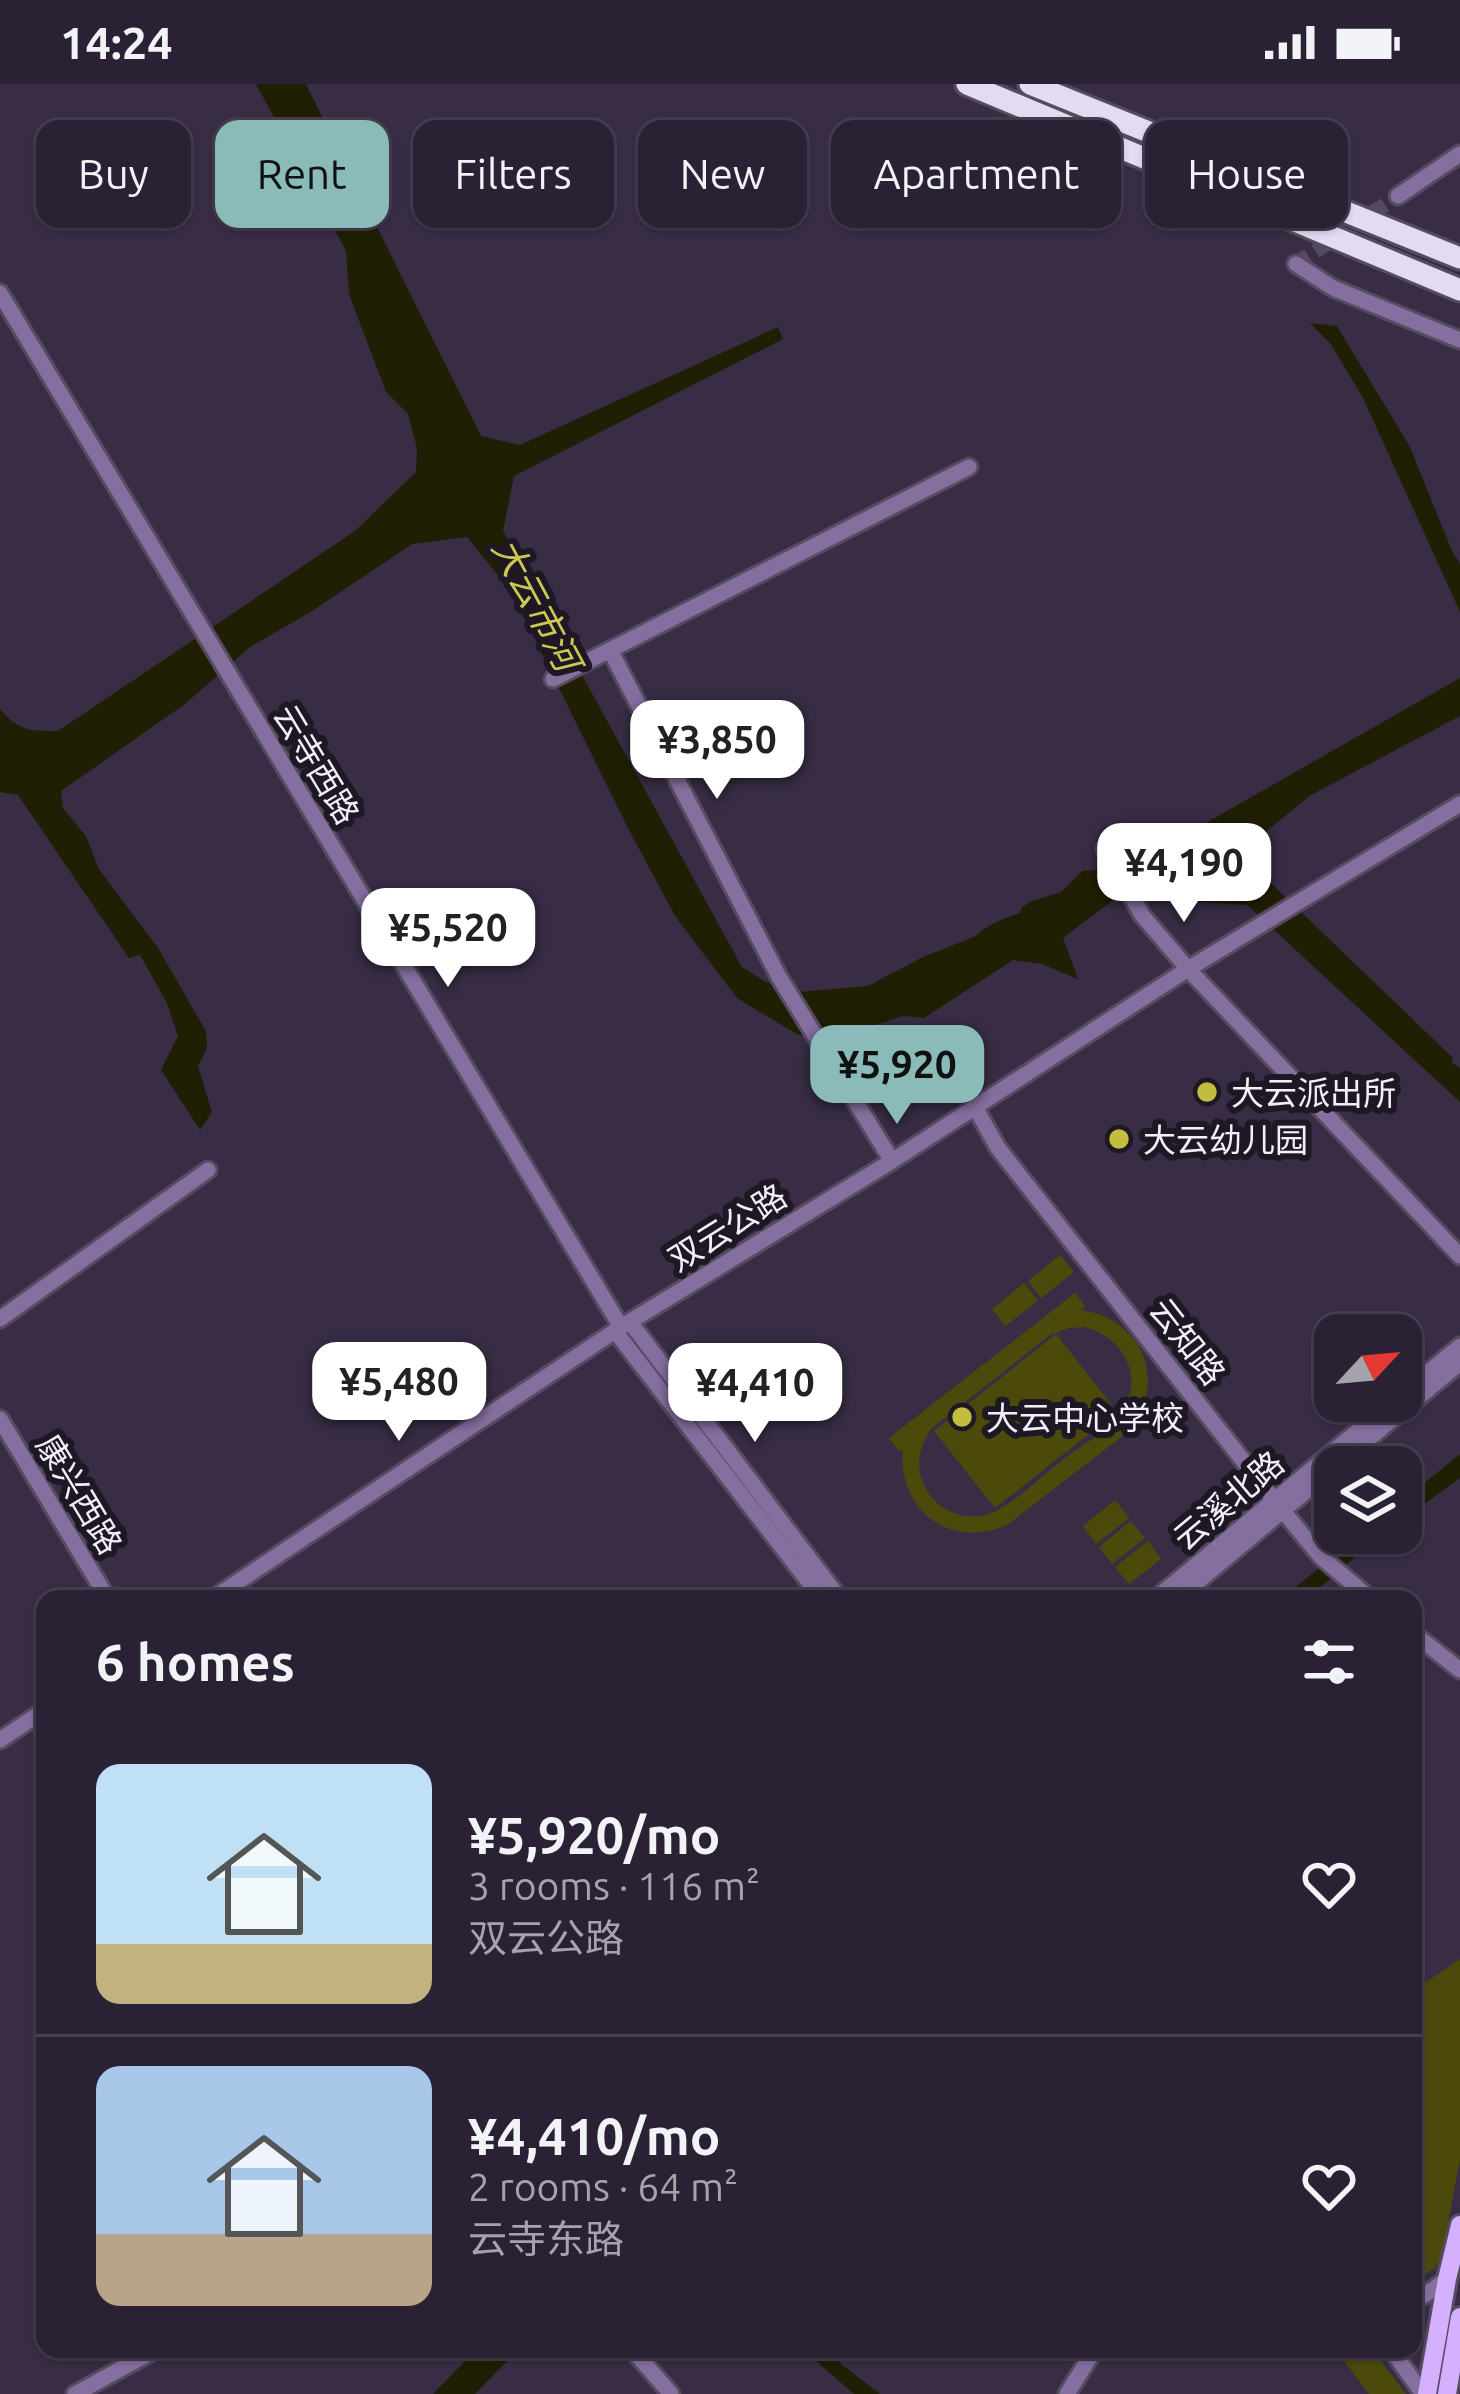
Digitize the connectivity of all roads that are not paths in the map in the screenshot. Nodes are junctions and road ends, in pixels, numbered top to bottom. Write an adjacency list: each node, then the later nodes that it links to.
1 (967, 84): 7 (highway)
2 (1030, 84): 5 (highway)
3 (1460, 154): 4 (street)
4 (1398, 196)
5 (1460, 258)
6 (1296, 264): 9 (street)
7 (1460, 290)
8 (0, 293): 21 (street, 云寺西路)
9 (1460, 340)
10 (969, 466): 11 (street)
11 (610, 650): 12 (street); 17 (street)
12 (553, 679)
13 (1460, 804): 15 (street, 双云公路)
14 (1105, 849): 15 (street)
15 (1188, 969): 16 (street, 双云公路); 19 (street)
16 (974, 1107): 17 (street, 双云公路); 29 (street, 云知路)
17 (892, 1161): 21 (street, 双云公路)
18 (208, 1170): 20 (street)
19 (1460, 1256)
20 (0, 1319)
21 (622, 1327): 31 (street, 双云公路); 32 (street); 33 (street)
22 (1460, 1346): 24 (street)
23 (1460, 1363): 27 (street, 云溪北路)
24 (1422, 1378)
25 (0, 1419): 30 (street, 康兴西路)
26 (1371, 1422): 29 (street, 云溪北路)
27 (1360, 1446)
28 (1314, 1481): 29 (street, 云溪北路)
29 (1279, 1505): 34 (street, 云溪北路); 35 (street, 云溪北路); 36 (street, 云知路)
30 (102, 1590)
31 (226, 1590)
32 (815, 1590)
33 (833, 1590)
34 (1167, 1590)
35 (1187, 1590)
36 (1360, 1590)
37 (1422, 1640): 38 (street)
38 (1460, 1670)
39 (36, 1716): 40 (street)
40 (0, 1740)
41 (1460, 2225): 42 (main road)
42 (1447, 2279): 43 (street); 52 (main road)
43 (1422, 2296)
44 (1460, 2317): 53 (main road)
45 (140, 2358): 49 (street)
46 (640, 2358): 50 (street)
47 (1089, 2358): 51 (street)
48 (1398, 2358): 52 (street)
49 (74, 2394)
50 (671, 2394)
51 (1067, 2394)
52 (1425, 2394)
53 (1447, 2394)

